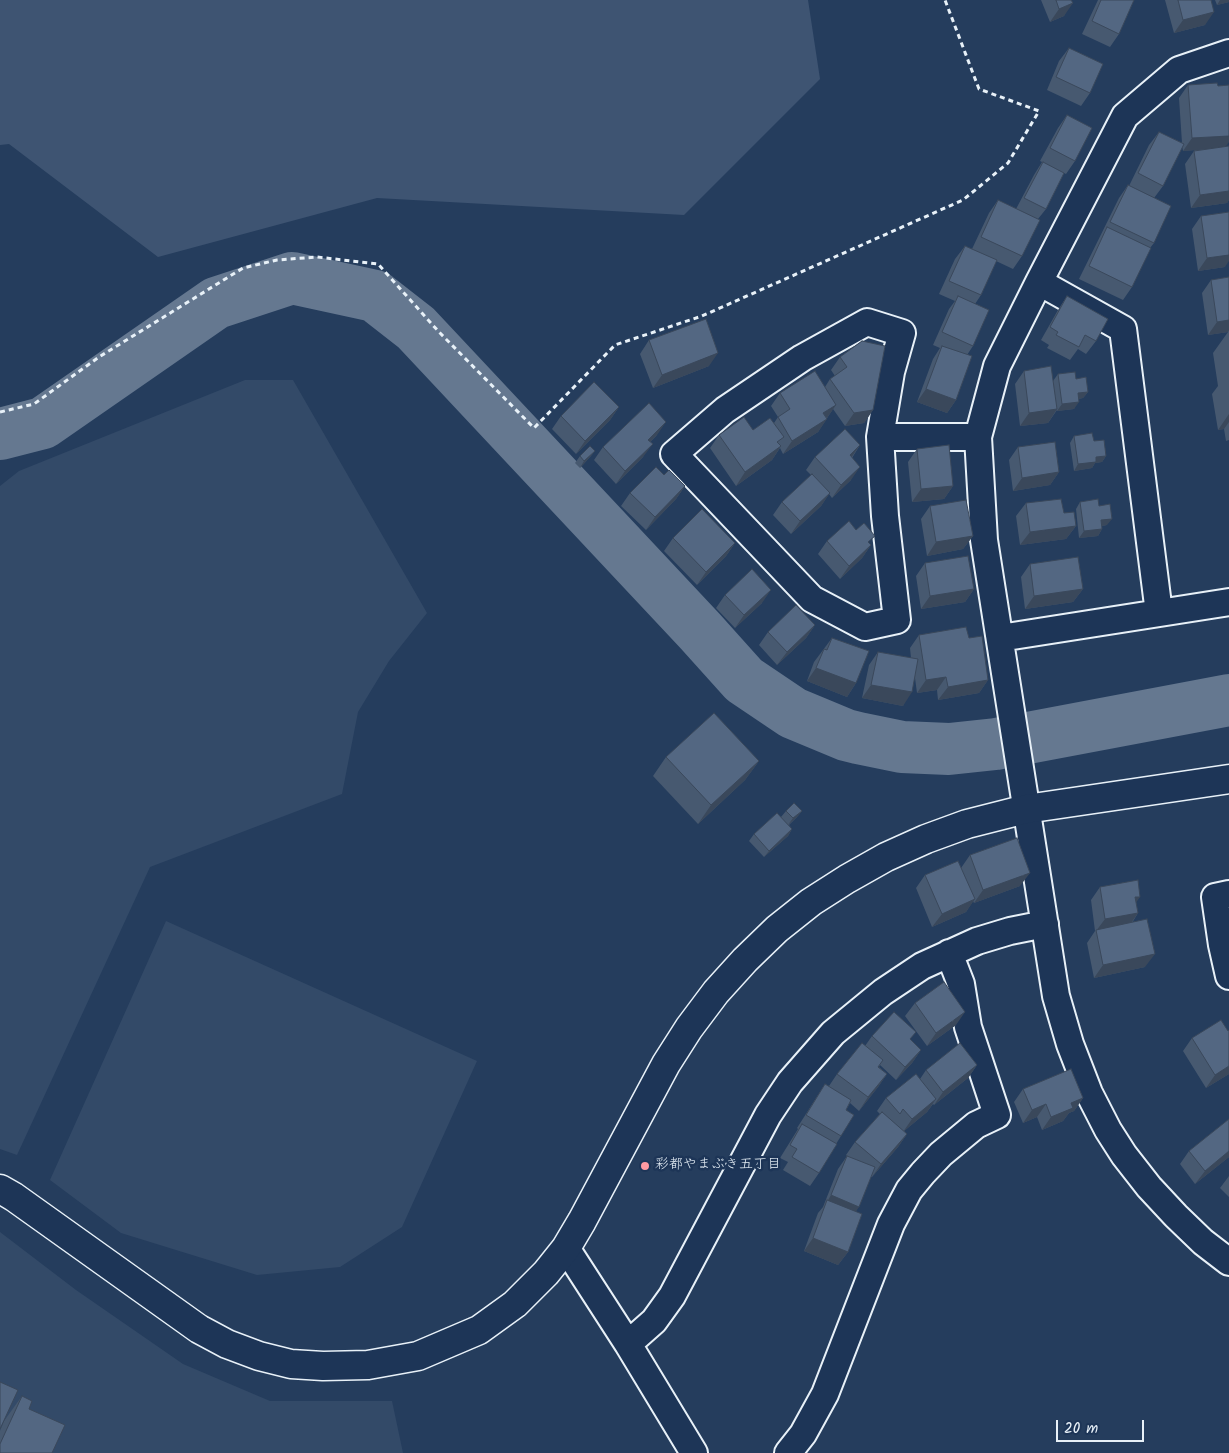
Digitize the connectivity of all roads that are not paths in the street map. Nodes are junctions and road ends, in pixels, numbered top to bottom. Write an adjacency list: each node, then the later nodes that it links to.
1 (1229, 53): 2 (street)
2 (1038, 282): 3 (street); 6 (street)
3 (978, 436): 4 (street); 7 (street)
4 (880, 437): 4 (street)
5 (1229, 602): 6 (street)
6 (1158, 613): 7 (street)
7 (1000, 638): 9 (street)
8 (1229, 779): 9 (street)
9 (1026, 809): 11 (street); 15 (street)
10 (1229, 894): 13 (street)
11 (1045, 924): 12 (street); 16 (street)
12 (949, 953): 17 (street); 19 (street)
13 (1229, 976)
14 (0, 1189): 15 (street)
15 (566, 1248): 17 (street)
16 (1229, 1262)
17 (628, 1344): 18 (street)
18 (694, 1453)
19 (788, 1453)

